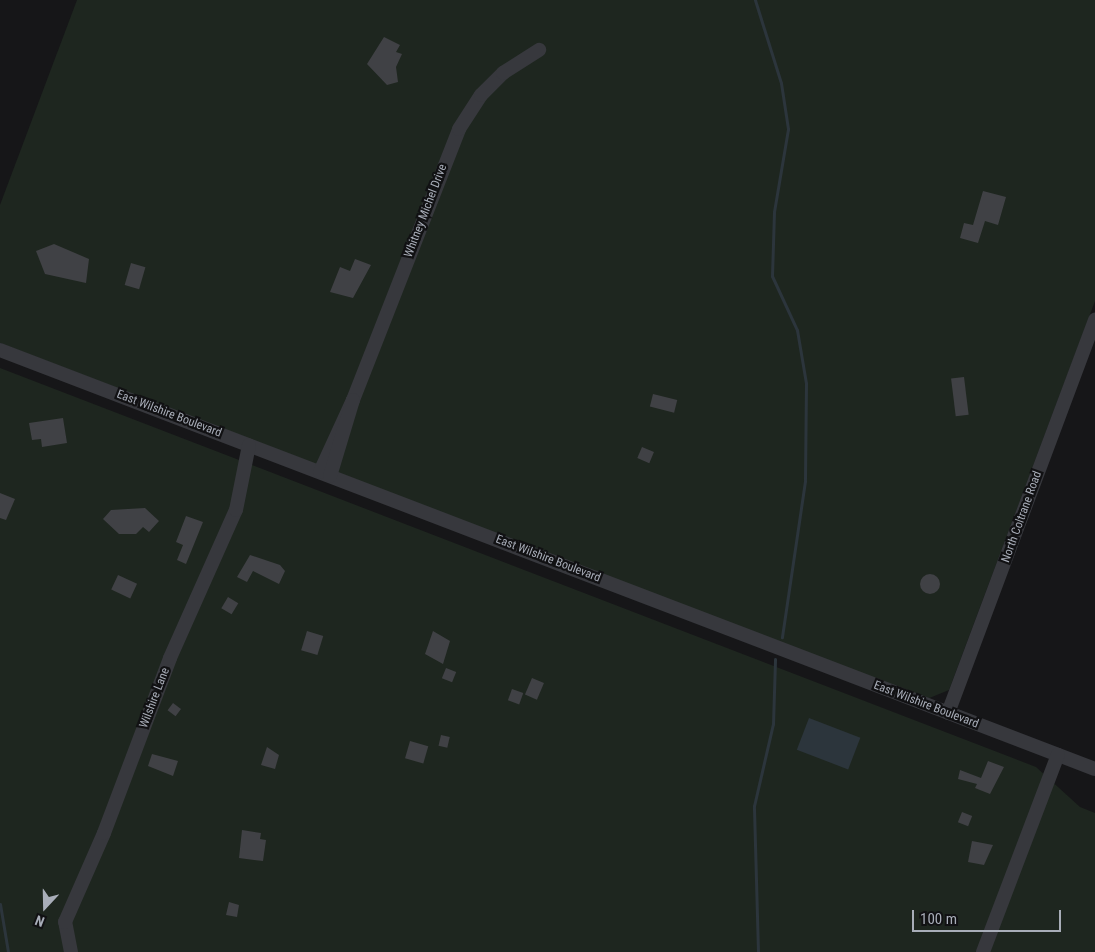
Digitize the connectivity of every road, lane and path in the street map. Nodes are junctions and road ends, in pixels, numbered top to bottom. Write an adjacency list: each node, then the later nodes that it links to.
1 (539, 50): 5 (street, Whitney Michel Drive)
2 (1095, 320): 6 (street, North Coltrane Road)
3 (0, 350): 4 (street, East Wilshire Boulevard)
4 (249, 445): 5 (street, East Wilshire Boulevard); 9 (street, Wilshire Lane)
5 (325, 474): 6 (street, East Wilshire Boulevard)
6 (948, 713): 7 (street, East Wilshire Boulevard)
7 (1058, 755): 8 (street, East Wilshire Boulevard); 10 (street)
8 (1095, 769)
9 (71, 952)
10 (983, 952)

